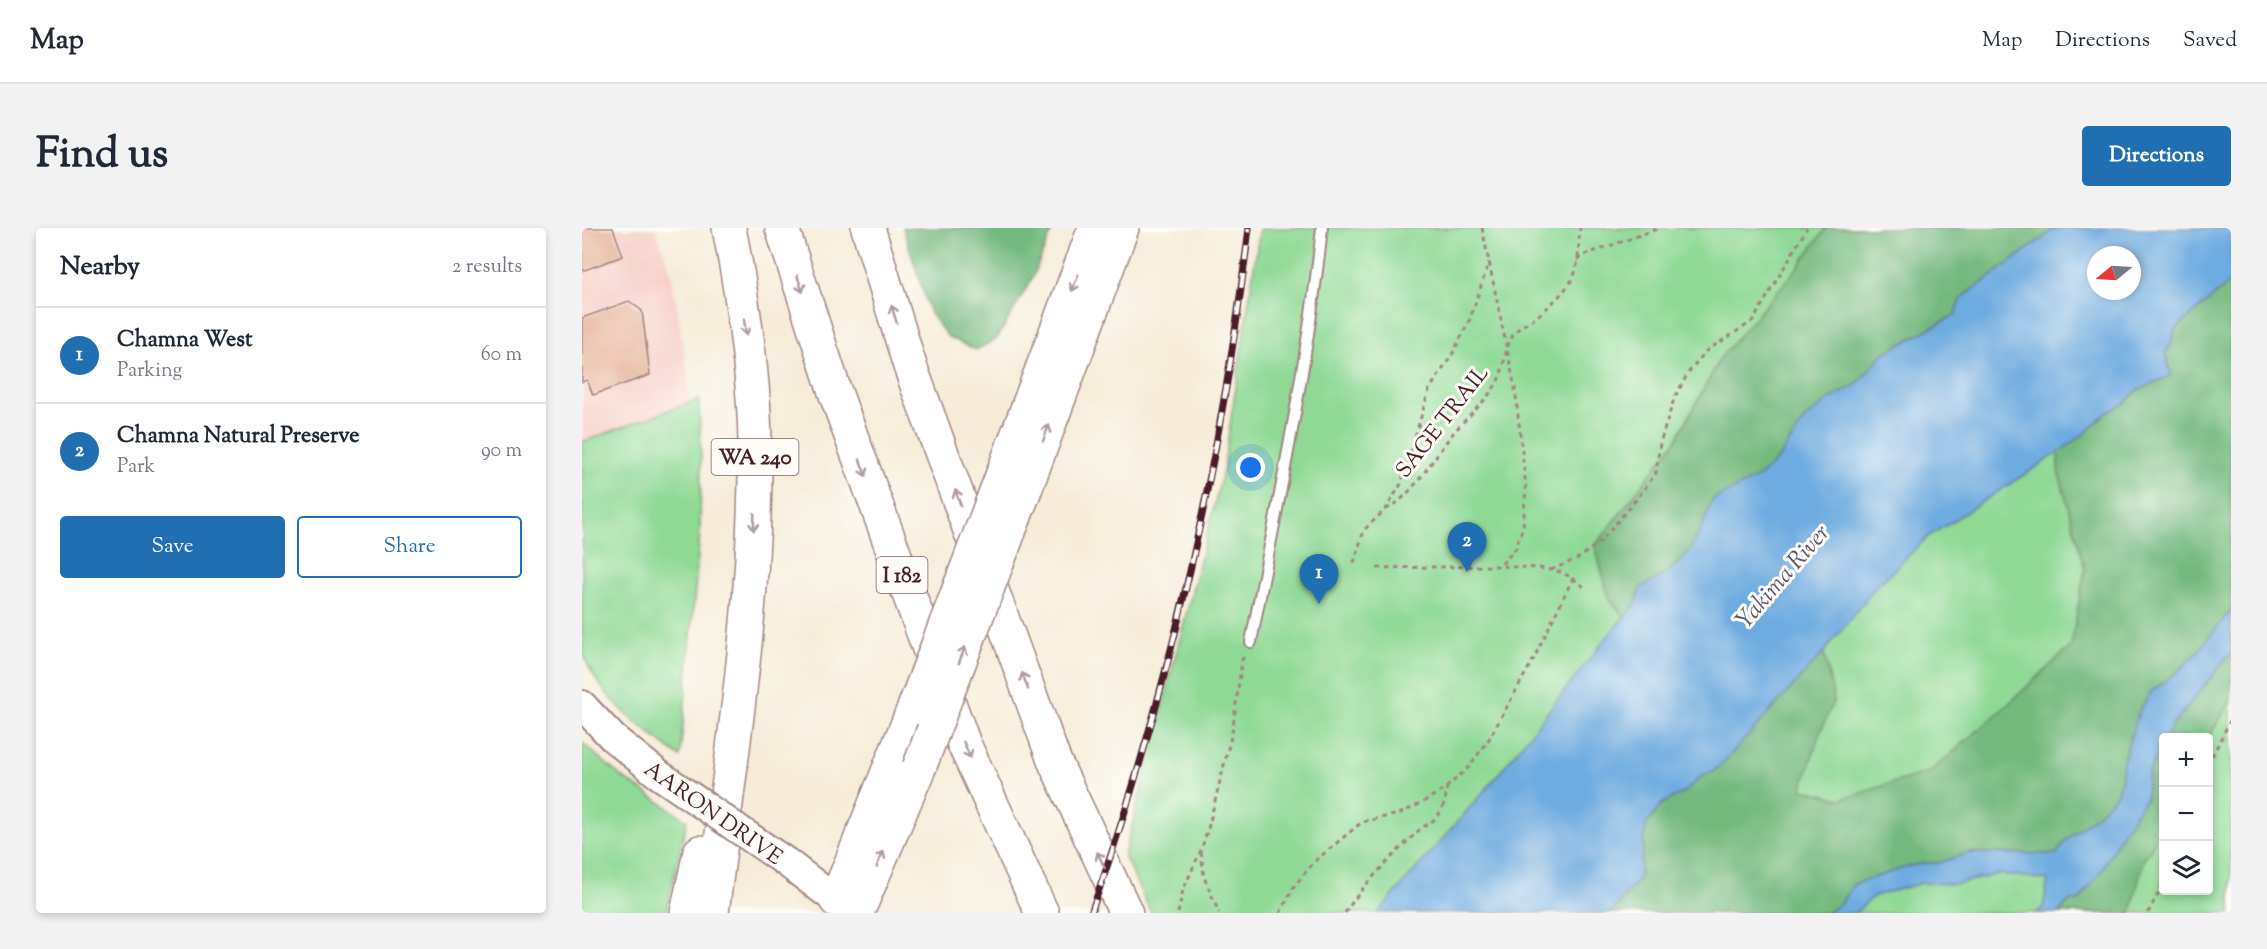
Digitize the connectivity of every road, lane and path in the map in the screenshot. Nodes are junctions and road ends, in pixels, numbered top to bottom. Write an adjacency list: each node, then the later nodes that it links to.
1 (729, 228): 23 (highway, WA 240, one-way to 23)
2 (783, 228): 33 (highway, I 182, one-way to 33)
3 (868, 228): 34 (highway, one-way to 3)
4 (1095, 228): 14 (highway, one-way to 14)
5 (1122, 228): 14 (highway, one-way to 5)
6 (1322, 228): 22 (lane)
7 (1482, 228): 11 (path)
8 (1580, 228): 12 (path, SAGE TRAIL)
9 (1660, 228): 12 (path)
10 (1807, 228): 19 (path)
11 (1490, 260): 13 (path); 15 (path)
12 (1577, 260): 13 (path, SAGE TRAIL)
13 (1508, 348): 15 (path, SAGE TRAIL); 17 (path)
14 (1016, 478): 30 (highway, bridge)
15 (1386, 509): 16 (path)
16 (1354, 563)
17 (1500, 566): 18 (path); 19 (path)
18 (1377, 568)
19 (1551, 570): 20 (path)
20 (1573, 578): 21 (path); 27 (path)
21 (1584, 587)
22 (1251, 642): 28 (path)
23 (740, 687): 31 (highway); 32 (highway, WA 240)
24 (582, 705): 30 (main road, AARON DRIVE, bridge)
25 (2231, 719): 26 (path)
26 (2213, 754)
27 (1447, 787): 37 (path); 38 (path)
28 (1201, 850): 35 (path); 36 (path)
29 (2159, 890): 39 (path)
30 (849, 909)
31 (687, 913)
32 (712, 913)
33 (1042, 913)
34 (1126, 913)
35 (1178, 913)
36 (1219, 913)
37 (1280, 913)
38 (1345, 913)
39 (2148, 913)

